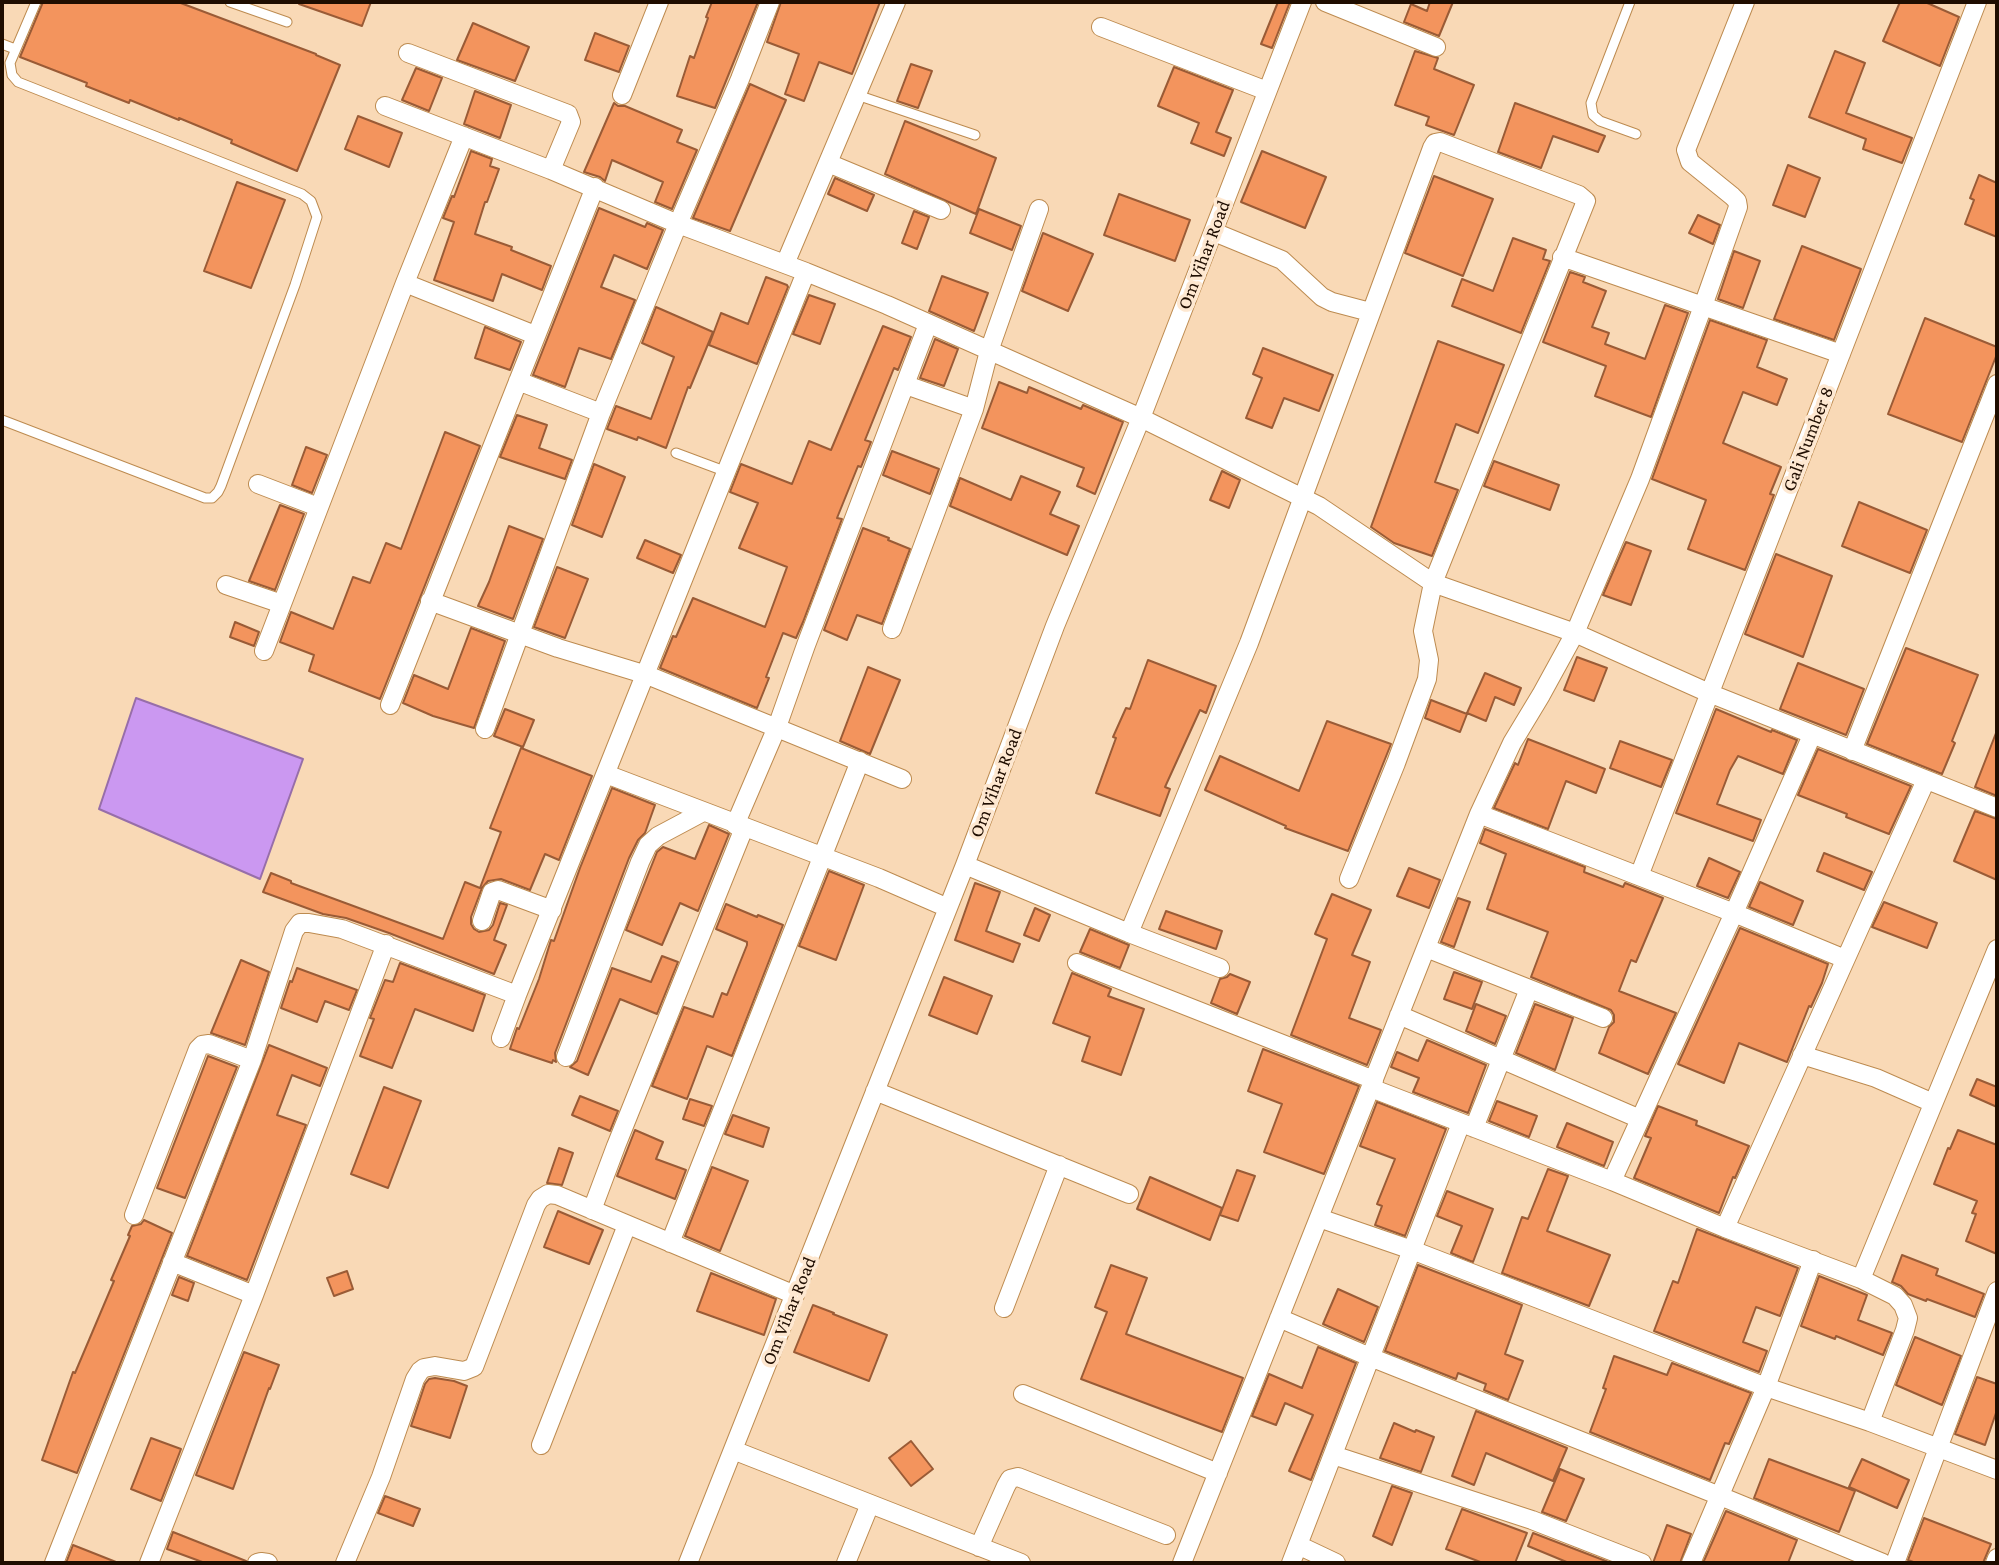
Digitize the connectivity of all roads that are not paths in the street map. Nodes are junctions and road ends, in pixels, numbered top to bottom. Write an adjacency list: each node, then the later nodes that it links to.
1 (36, 2): 15 (lane)
2 (230, 2): 11 (lane)
3 (659, 2): 18 (street)
4 (770, 2): 29 (street)
5 (896, 2): 19 (street)
6 (1302, 2): 17 (street, Om Vihar Road)
7 (1325, 2): 14 (street)
8 (1630, 2): 21 (lane)
9 (1745, 2): 35 (street)
10 (1977, 2): 40 (street, Gali Number 8)
11 (287, 22)
12 (1101, 27): 17 (street)
13 (2, 44): 15 (lane)
14 (1436, 47)
15 (15, 49): 47 (lane)
16 (408, 52): 25 (street)
17 (1267, 91): 30 (street, Om Vihar Road)
18 (622, 95)
19 (857, 95): 22 (lane); 24 (street)
20 (384, 106): 23 (street)
21 (1636, 134)
22 (975, 135)
23 (464, 136): 25 (street); 34 (street)
24 (828, 163): 28 (street); 32 (street)
25 (551, 170): 26 (street)
26 (595, 187): 29 (street); 38 (street)
27 (1039, 209): 39 (street)
28 (941, 210)
29 (678, 224): 32 (street); 45 (street)
30 (1213, 232): 36 (street); 46 (street, Om Vihar Road)
31 (1562, 257): 35 (street); 36 (street); 53 (street)
32 (785, 264): 33 (street)
33 (806, 272): 37 (street); 49 (street)
34 (405, 283): 38 (street); 52 (street)
35 (1703, 306): 40 (street); 58 (street)
36 (1370, 312): 51 (street)
37 (928, 324): 39 (street); 43 (street)
38 (535, 335): 41 (street)
39 (989, 351): 44 (street); 46 (street)
40 (1841, 354): 62 (street, Gali Number 8)
41 (518, 381): 45 (street); 55 (street)
42 (1997, 384): 67 (street)
43 (906, 385): 44 (street); 64 (street)
44 (974, 409): 57 (street)
45 (601, 413): 59 (street)
46 (1141, 418): 51 (street); 77 (street, Om Vihar Road)
47 (2, 420)
48 (676, 453): 49 (lane)
49 (727, 472): 61 (street)
50 (258, 484): 52 (street)
51 (1303, 497): 53 (street); 84 (street)
52 (318, 507): 56 (street)
53 (1433, 583): 58 (street); 79 (street)
54 (226, 585): 56 (street)
55 (430, 601): 59 (street); 63 (street)
56 (282, 604): 60 (street)
57 (891, 629)
58 (1575, 633): 62 (street); 74 (street)
59 (519, 634): 61 (street); 65 (street)
60 (264, 651)
61 (647, 675): 64 (street); 69 (street)
62 (1709, 693): 66 (street); 78 (street, Gali Number 8)
63 (390, 705)
64 (777, 727): 68 (street); 75 (street)
65 (485, 729)
66 (1812, 735): 67 (street); 82 (street)
67 (1852, 751): 71 (street)
68 (860, 761): 70 (street); 76 (street)
69 (606, 774): 73 (street); 81 (street)
70 (902, 779)
71 (1926, 780): 72 (street); 88 (street)
72 (1997, 808)
73 (703, 812): 75 (street); 97 (street)
74 (1479, 814): 78 (street); 86 (street)
75 (740, 826): 76 (street); 108 (street)
76 (822, 858): 80 (street); 113 (street)
77 (965, 865): 80 (street, Om Vihar Road); 84 (street)
78 (1639, 876): 82 (street)
79 (1349, 879)
80 (948, 908): 101 (street, Om Vihar Road)
81 (552, 910): 83 (street); 92 (street)
82 (1734, 913): 88 (street); 103 (street)
83 (482, 921)
84 (1129, 933): 90 (street)
85 (386, 944): 92 (street); 99 (street); 119 (street)
86 (1426, 948): 91 (street); 93 (street)
87 (1997, 948): 102 (street)
88 (1845, 959): 96 (street)
89 (1077, 963): 100 (street)
90 (1220, 968)
91 (1529, 989): 94 (street); 98 (street)
92 (517, 995): 95 (street)
93 (1399, 1015): 98 (street); 100 (street)
94 (1603, 1018)
95 (501, 1038)
96 (1802, 1055): 102 (street); 112 (street)
97 (566, 1057)
98 (1500, 1059): 103 (street); 104 (street)
99 (252, 1060): 109 (street); 116 (street)
100 (1372, 1084): 104 (street); 110 (street)
101 (876, 1091): 105 (street); 120 (street, Om Vihar Road)
102 (1933, 1103): 117 (street)
103 (1640, 1119): 106 (street)
104 (1467, 1125): 106 (street); 114 (street)
105 (1059, 1166): 107 (street); 121 (street)
106 (1612, 1181): 112 (street)
107 (1129, 1194)
108 (592, 1210): 111 (street); 143 (street)
109 (134, 1215)
110 (1319, 1218): 114 (street); 122 (street)
111 (627, 1225): 113 (street); 127 (street)
112 (1725, 1227): 115 (street)
113 (670, 1243): 120 (street)
114 (1412, 1250): 123 (street); 124 (street)
115 (1813, 1260): 117 (street); 124 (street)
116 (172, 1262): 119 (street); 139 (street)
117 (1861, 1279): 126 (street)
118 (1997, 1291): 128 (street)
119 (254, 1295): 140 (street)
120 (795, 1295): 129 (street, Om Vihar Road)
121 (1004, 1308)
122 (1279, 1318): 123 (street); 132 (street)
123 (1370, 1357): 130 (street); 133 (street)
124 (1766, 1387): 126 (street); 133 (street)
125 (1023, 1394): 132 (street)
126 (1870, 1422): 128 (street)
127 (541, 1444)
128 (1938, 1449): 131 (street); 153 (street)
129 (733, 1450): 134 (street); 144 (street, Om Vihar Road)
130 (1333, 1455): 136 (street); 150 (street)
131 (1997, 1471)
132 (1218, 1473): 147 (street)
133 (1720, 1496): 151 (street); 152 (street)
134 (870, 1504): 137 (street); 145 (street)
135 (1166, 1535): 137 (street)
136 (1298, 1545): 148 (street); 149 (street)
137 (979, 1547): 146 (street)
138 (1997, 1558): 154 (street)
139 (54, 1563)
140 (149, 1563)
141 (257, 1563): 142 (street)
142 (268, 1563)
143 (345, 1563)
144 (688, 1563)
145 (846, 1563)
146 (1021, 1563)
147 (1182, 1563)
148 (1291, 1563)
149 (1336, 1563)
150 (1642, 1563)
151 (1691, 1563)
152 (1883, 1563)
153 (1895, 1563)
154 (1995, 1563)

